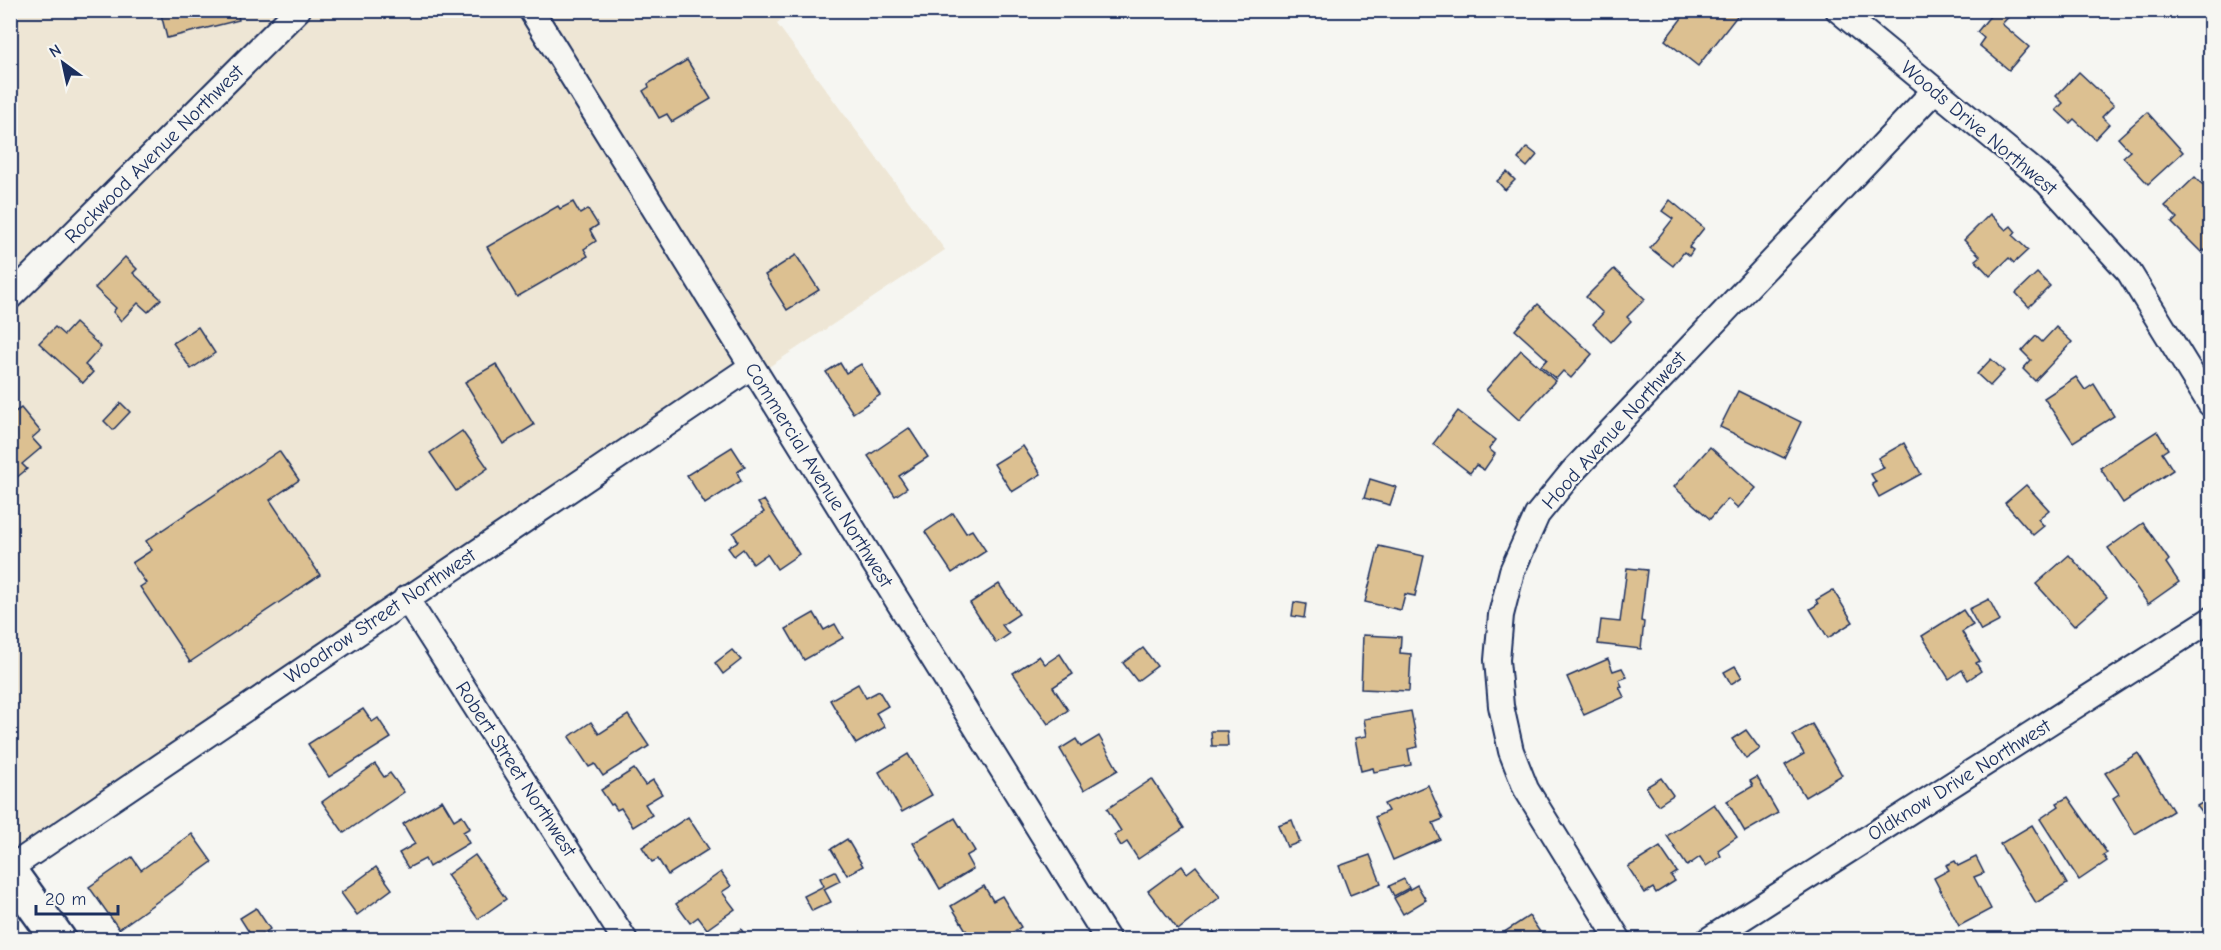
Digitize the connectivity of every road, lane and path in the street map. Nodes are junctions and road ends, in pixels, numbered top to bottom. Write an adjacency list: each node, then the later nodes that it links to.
1 (298, 10): 5 (street, Rockwood Avenue Northwest)
2 (531, 10): 6 (street, Commercial Avenue Northwest)
3 (1838, 10): 4 (street, Woods Drive Northwest)
4 (1935, 90): 7 (street, Woods Drive Northwest); 14 (street, Hood Avenue Northwest)
5 (10, 297)
6 (751, 367): 8 (street, Woodrow Street Northwest); 13 (street, Commercial Avenue Northwest)
7 (2211, 405)
8 (406, 598): 10 (street, Woodrow Street Northwest); 12 (street, Robert Street Northwest)
9 (2211, 620): 15 (street, Oldknow Drive Northwest)
10 (10, 870): 11 (main road)
11 (59, 939)
12 (625, 939)
13 (1108, 939)
14 (1619, 939)
15 (1708, 939)

